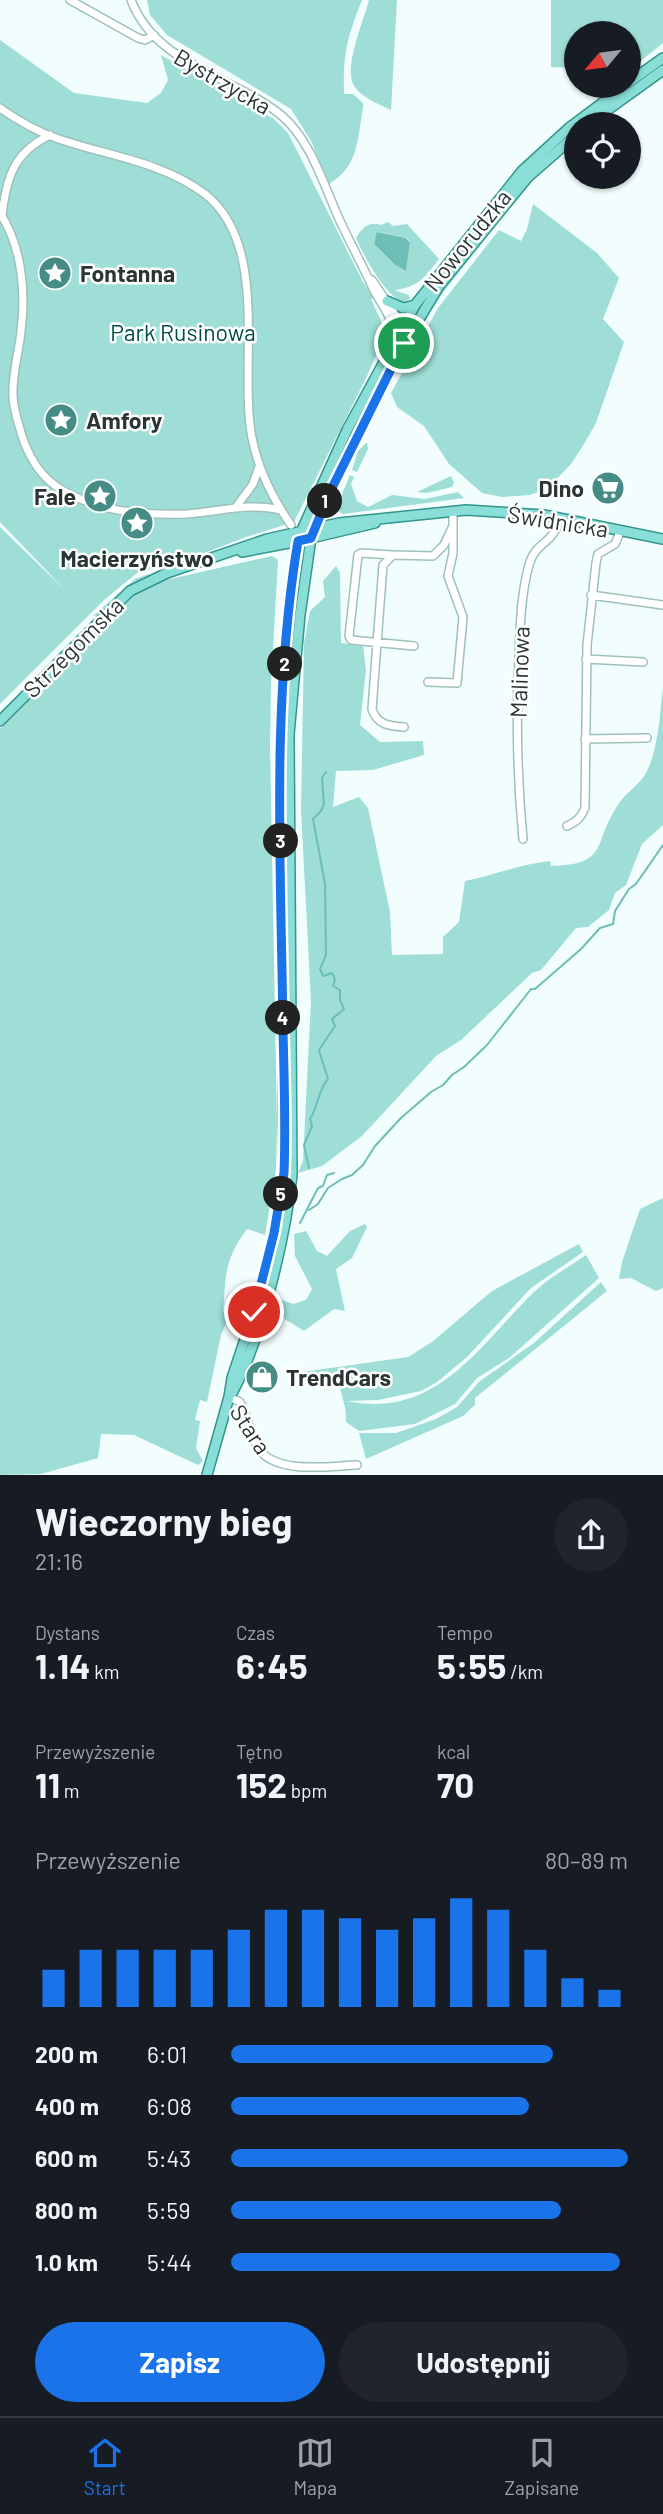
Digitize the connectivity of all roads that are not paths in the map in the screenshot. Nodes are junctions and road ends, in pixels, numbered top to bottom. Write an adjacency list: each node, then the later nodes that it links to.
1 (71, 0): 3 (street)
2 (131, 0): 3 (street, Bystrzycka)
3 (154, 36): 13 (street, Bystrzycka)
4 (663, 58): 6 (main road, Noworudzka)
5 (663, 70): 9 (main road)
6 (641, 74)
7 (609, 98): 15 (main road, Noworudzka)
8 (0, 108): 10 (street)
9 (605, 112)
10 (50, 135): 12 (street); 21 (street)
11 (564, 144): 17 (main road, Noworudzka)
12 (1, 215): 23 (street)
13 (368, 277): 14 (street, Bystrzycka); 16 (street, Bystrzycka)
14 (387, 301): 15 (main road); 18 (street, Bystrzycka)
15 (415, 306): 18 (main road, Noworudzka)
16 (391, 320): 18 (street); 19 (street, Bystrzycka)
17 (416, 324): 18 (street); 20 (main road, Noworudzka)
18 (403, 327): 19 (main road, Noworudzka); 20 (street, Bystrzycka)
19 (393, 343): 33 (main road, Noworudzka)
20 (404, 343): 22 (main road, Noworudzka)
21 (260, 465): 23 (street); 24 (street)
22 (324, 504): 28 (main road); 32 (main road, Noworudzka)
23 (235, 507): 24 (street)
24 (281, 510): 29 (street)
25 (453, 511): 26 (main road, Świdnicka); 27 (main road, Świdnicka); 30 (street)
26 (408, 515): 28 (main road, Świdnicka); 32 (main road, Świdnicka)
27 (560, 518): 31 (main road, Świdnicka); 51 (street, Malinowa)
28 (339, 523): 32 (main road, Świdnicka)
29 (291, 525)
30 (453, 526): 37 (street); 45 (street)
31 (621, 530): 34 (main road, Świdnicka); 39 (street)
32 (313, 534): 33 (main road, Świdnicka); 52 (main road, Noworudzka)
33 (299, 537): 35 (main road, Strzegomska); 36 (main road, Strzegomska); 38 (main road, Noworudzka)
34 (663, 539)
35 (282, 545): 36 (main road, Strzegomska); 38 (main road)
36 (231, 554): 46 (main road, Strzegomska)
37 (393, 555): 41 (street); 41 (street)
38 (295, 559): 52 (main road, Noworudzka)
39 (591, 595): 40 (street); 43 (street)
40 (663, 605)
41 (377, 643): 42 (street); 47 (street)
42 (414, 646)
43 (586, 659): 44 (street); 49 (street)
44 (643, 662)
45 (428, 682)
46 (0, 721)
47 (404, 727)
48 (647, 738): 49 (street)
49 (585, 739): 50 (street)
50 (567, 826)
51 (523, 839)
52 (229, 1397): 53 (street, Stara); 54 (main road)
53 (357, 1465)
54 (208, 1475)

